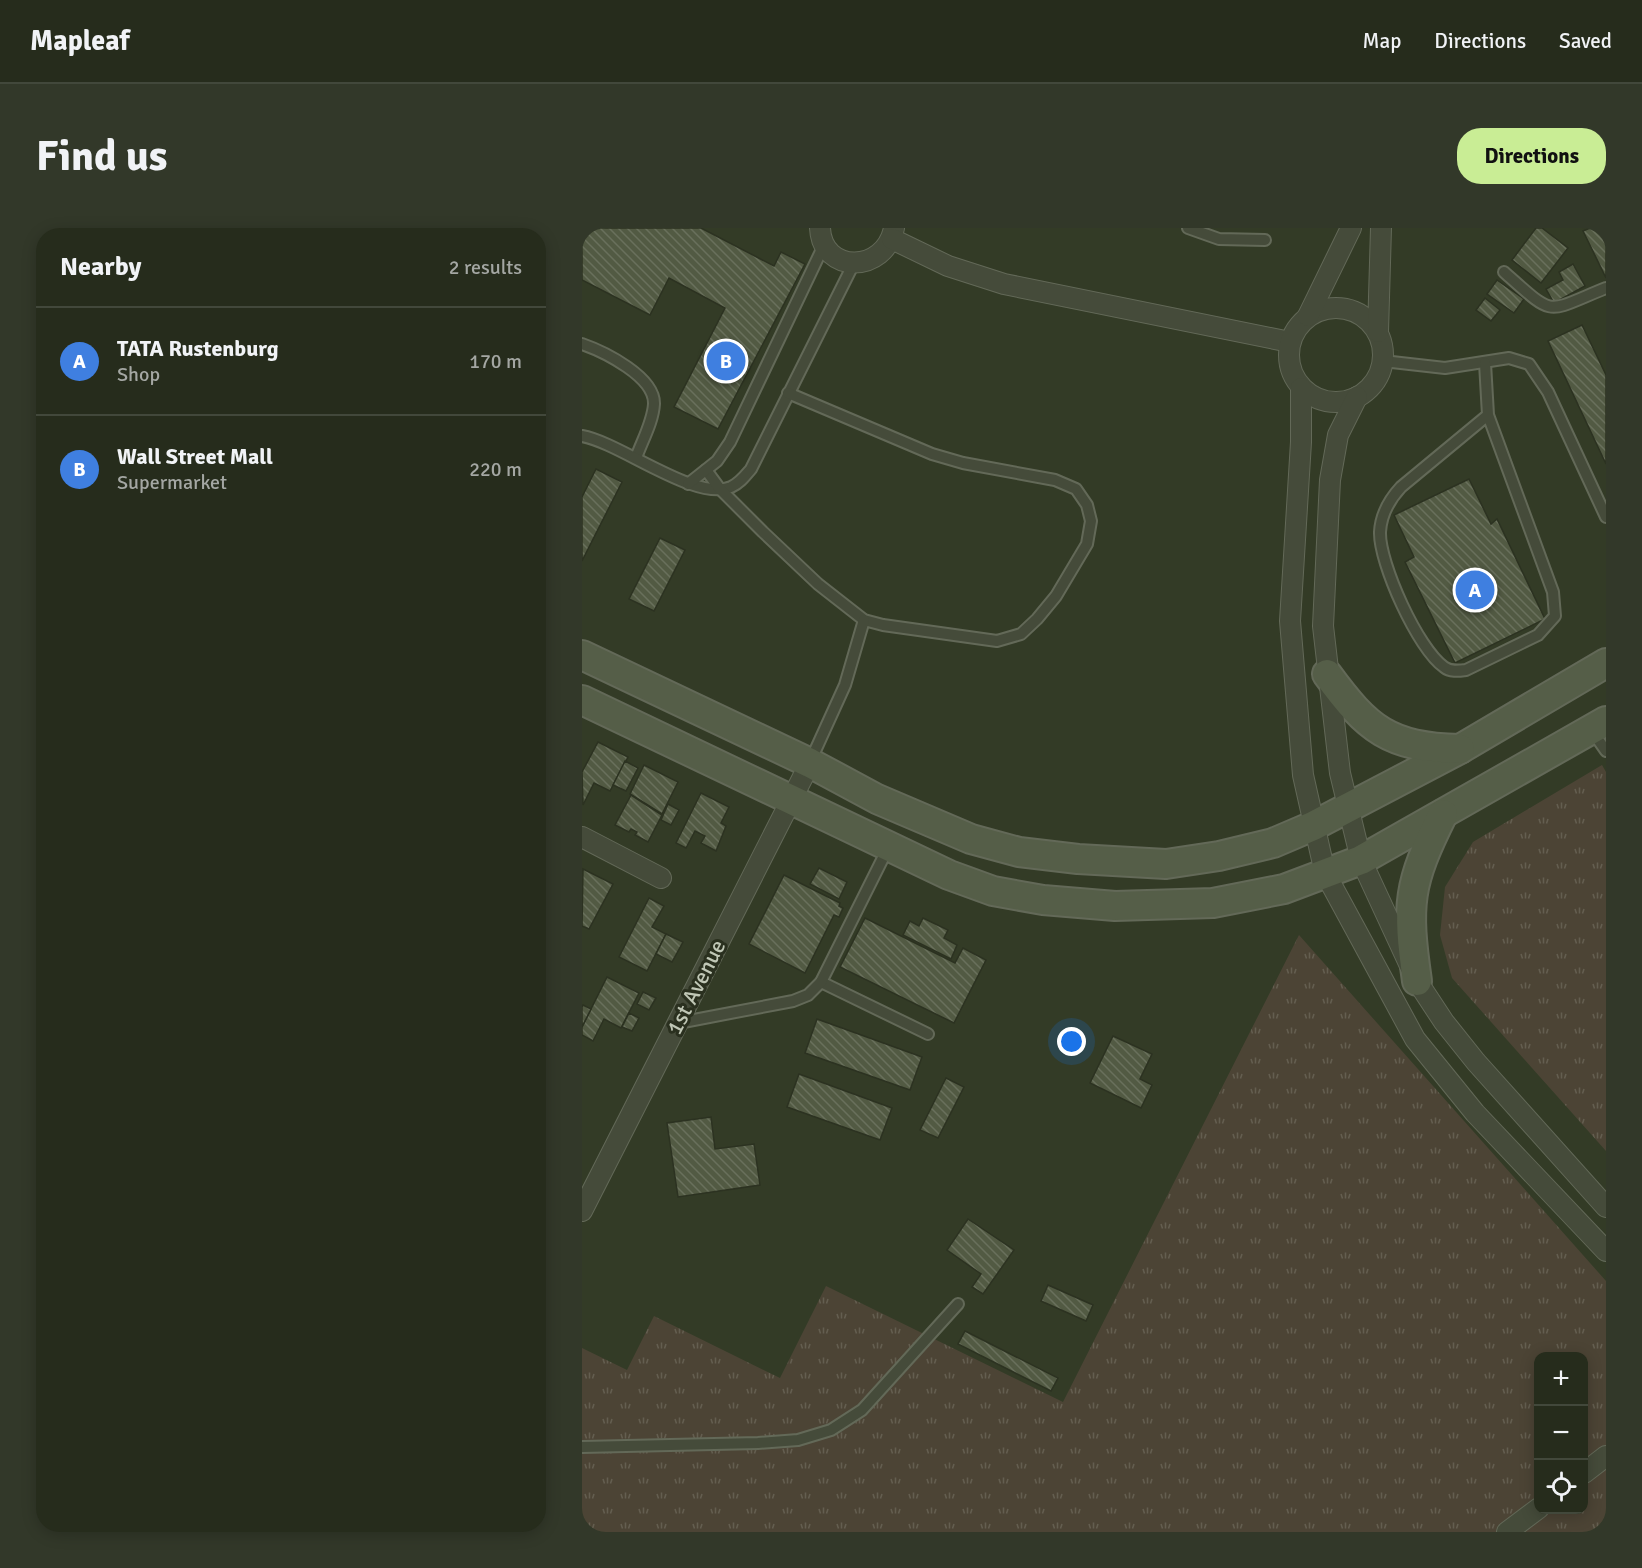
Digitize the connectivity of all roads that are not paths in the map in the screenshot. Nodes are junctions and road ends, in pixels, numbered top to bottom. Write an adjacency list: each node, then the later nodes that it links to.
1 (1188, 228): 6 (lane)
2 (1351, 228): 10 (street)
3 (1381, 228): 11 (street)
4 (893, 234): 7 (street); 12 (street)
5 (822, 236): 7 (street); 22 (lane)
6 (1265, 240)
7 (854, 263): 17 (lane)
8 (1504, 272): 9 (lane)
9 (1606, 288)
10 (1308, 316): 11 (street); 12 (street)
11 (1378, 332): 14 (street)
12 (1290, 342): 16 (street)
13 (582, 344): 21 (lane)
14 (1383, 362): 15 (lane); 18 (street)
15 (1485, 363): 19 (lane); 25 (lane)
16 (1301, 388): 18 (street); 37 (street)
17 (788, 393): 24 (lane); 26 (lane)
18 (1357, 397): 29 (street)
19 (1488, 415): 19 (lane)
20 (582, 436): 21 (lane)
21 (636, 458): 23 (lane)
22 (706, 470): 23 (lane); 24 (lane)
23 (688, 484): 24 (lane)
24 (720, 489): 26 (lane)
25 (1606, 517)
26 (864, 620): 33 (lane)
27 (582, 655): 33 (street)
28 (1606, 663): 32 (street)
29 (1328, 674): 32 (street); 35 (street)
30 (582, 700): 34 (street)
31 (1601, 734): 36 (street)
32 (1460, 748): 35 (street)
33 (810, 763): 34 (street, 1st Avenue); 37 (street)
34 (791, 800): 39 (street); 45 (street, 1st Avenue)
35 (1348, 810): 37 (street); 40 (street)
36 (1443, 814): 40 (street); 43 (street)
37 (1313, 826): 41 (street)
38 (582, 837): 42 (street)
39 (888, 848): 41 (street); 44 (lane)
40 (1361, 860): 41 (street); 43 (street)
41 (1325, 873): 49 (street)
42 (661, 878)
43 (1417, 981): 47 (street)
44 (821, 982): 45 (lane); 46 (lane)
45 (678, 1023): 48 (street, 1st Avenue)
46 (928, 1034)
47 (1606, 1207)
48 (582, 1211)
49 (1606, 1251)
50 (958, 1304): 51 (lane)
51 (582, 1447)
52 (1606, 1456): 53 (street)
53 (1588, 1470)
54 (1534, 1512): 55 (street)
55 (1507, 1532)

